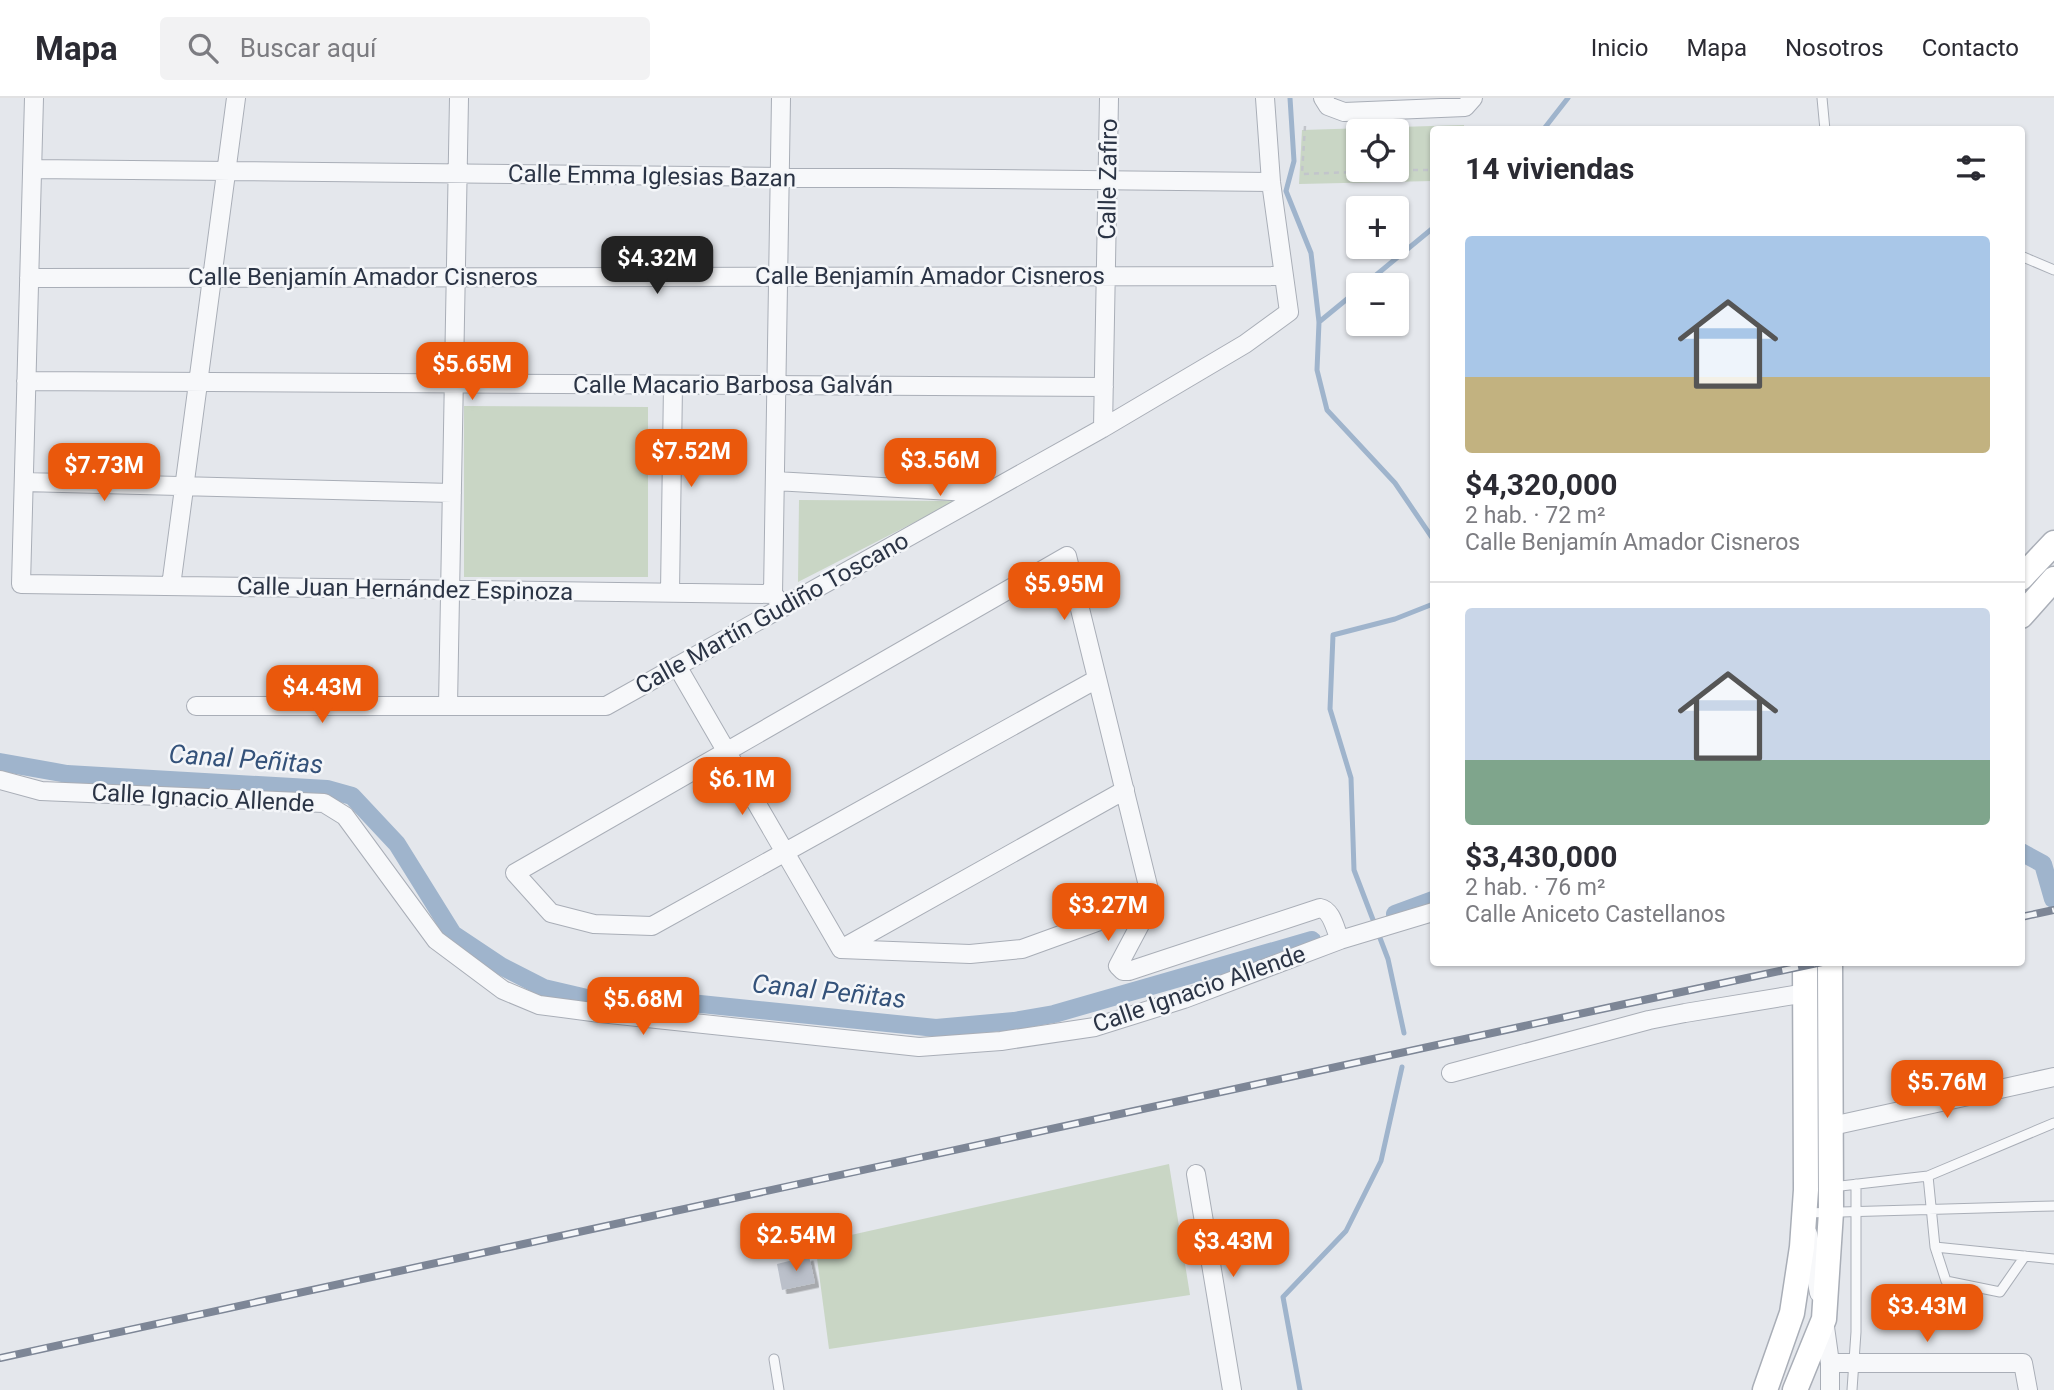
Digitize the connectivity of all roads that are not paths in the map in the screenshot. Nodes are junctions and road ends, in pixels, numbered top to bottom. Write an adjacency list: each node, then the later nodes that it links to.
1 (34, 98): 11 (street)
2 (236, 98): 12 (street)
3 (459, 98): 13 (street)
4 (781, 98): 14 (street)
5 (1110, 98): 15 (street, Calle Zafiro)
6 (1265, 98): 16 (street)
7 (1323, 98): 9 (street)
8 (1822, 98): 10 (lane)
9 (1469, 103)
10 (1825, 126)
11 (32, 169): 12 (street, Calle Emma Iglesias Bazan); 24 (street)
12 (226, 171): 13 (street, Calle Emma Iglesias Bazan); 22 (street)
13 (457, 174): 14 (street, Calle Emma Iglesias Bazan); 23 (street)
14 (779, 177): 15 (street, Calle Emma Iglesias Bazan); 19 (street)
15 (1108, 181): 16 (street, Calle Emma Iglesias Bazan); 20 (street, Calle Zafiro)
16 (1271, 182): 21 (street)
17 (2025, 258): 18 (lane)
18 (2054, 270)
19 (778, 276): 20 (street, Calle Benjamín Amador Cisneros); 23 (street, Calle Benjamín Amador Cisneros); 29 (street)
20 (1106, 276): 21 (street, Calle Benjamín Amador Cisneros); 30 (street, Calle Zafiro)
21 (1284, 276): 31 (street, Calle Martín Gudiño Toscano)
22 (212, 277): 23 (street, Calle Benjamín Amador Cisneros); 24 (street, Calle Benjamín Amador Cisneros); 26 (street)
23 (455, 277): 27 (street)
24 (29, 278): 25 (street)
25 (26, 381): 26 (street, Calle Macario Barbosa Galván); 33 (street)
26 (198, 382): 27 (street, Calle Macario Barbosa Galván); 34 (street)
27 (454, 383): 28 (street, Calle Macario Barbosa Galván); 35 (street)
28 (673, 385): 29 (street, Calle Macario Barbosa Galván); 42 (street)
29 (776, 385): 30 (street, Calle Macario Barbosa Galván); 32 (street)
30 (1104, 387): 31 (street, Calle Zafiro)
31 (1103, 428): 36 (street, Calle Martín Gudiño Toscano)
32 (775, 481): 36 (street); 43 (street)
33 (24, 482): 34 (street); 40 (street, Calle Juan Hernández Espinoza)
34 (184, 486): 35 (street); 40 (street)
35 (452, 493): 41 (street)
36 (987, 493): 43 (street, Calle Martín Gudiño Toscano)
37 (2054, 543): 38 (main road)
38 (2025, 574)
39 (2054, 579): 44 (main road)
40 (171, 586): 41 (street, Calle Juan Hernández Espinoza)
41 (450, 589): 42 (street, Calle Juan Hernández Espinoza); 48 (street)
42 (670, 592): 43 (street, Calle Juan Hernández Espinoza)
43 (778, 600): 45 (street, Calle Martín Gudiño Toscano)
44 (2025, 612)
45 (677, 666): 48 (street, Calle Martín Gudiño Toscano); 49 (street)
46 (1097, 679): 49 (street); 51 (street); 52 (street)
47 (196, 706): 48 (street, Calle Martín Gudiño Toscano)
48 (448, 706)
49 (727, 752): 52 (street); 52 (street)
50 (0, 780): 55 (street, Calle Ignacio Allende)
51 (1125, 790): 53 (street); 56 (street)
52 (785, 852): 56 (street)
53 (1152, 901): 55 (street); 56 (street)
54 (1430, 913): 55 (street, Calle Ignacio Allende)
55 (1348, 938)
56 (841, 949)
57 (1805, 966): 59 (main road)
58 (1830, 966): 63 (main road)
59 (1806, 993): 60 (street); 68 (main road)
60 (1451, 1073)
61 (2054, 1077): 63 (street)
62 (2054, 1124): 65 (lane)
63 (1832, 1126): 67 (main road)
64 (1196, 1174): 81 (street)
65 (1928, 1176): 66 (lane); 70 (lane)
66 (1856, 1184): 67 (lane); 72 (lane)
67 (1831, 1187): 68 (lane); 71 (main road)
68 (1805, 1202): 71 (lane); 76 (street); 82 (main road)
69 (2054, 1206): 70 (lane)
70 (1930, 1208): 72 (lane); 73 (lane)
71 (1831, 1212): 72 (lane); 76 (main road)
72 (1857, 1212): 79 (lane)
73 (1935, 1247): 74 (lane); 74 (lane)
74 (2025, 1256): 75 (lane)
75 (2054, 1259)
76 (1824, 1320): 78 (street); 83 (main road)
77 (774, 1359): 80 (lane)
78 (1830, 1363): 79 (street); 84 (street)
79 (1854, 1363): 85 (lane); 86 (street)
80 (779, 1390)
81 (1232, 1390)
82 (1765, 1390)
83 (1795, 1390)
84 (1830, 1390)
85 (1852, 1390)
86 (2028, 1390)

